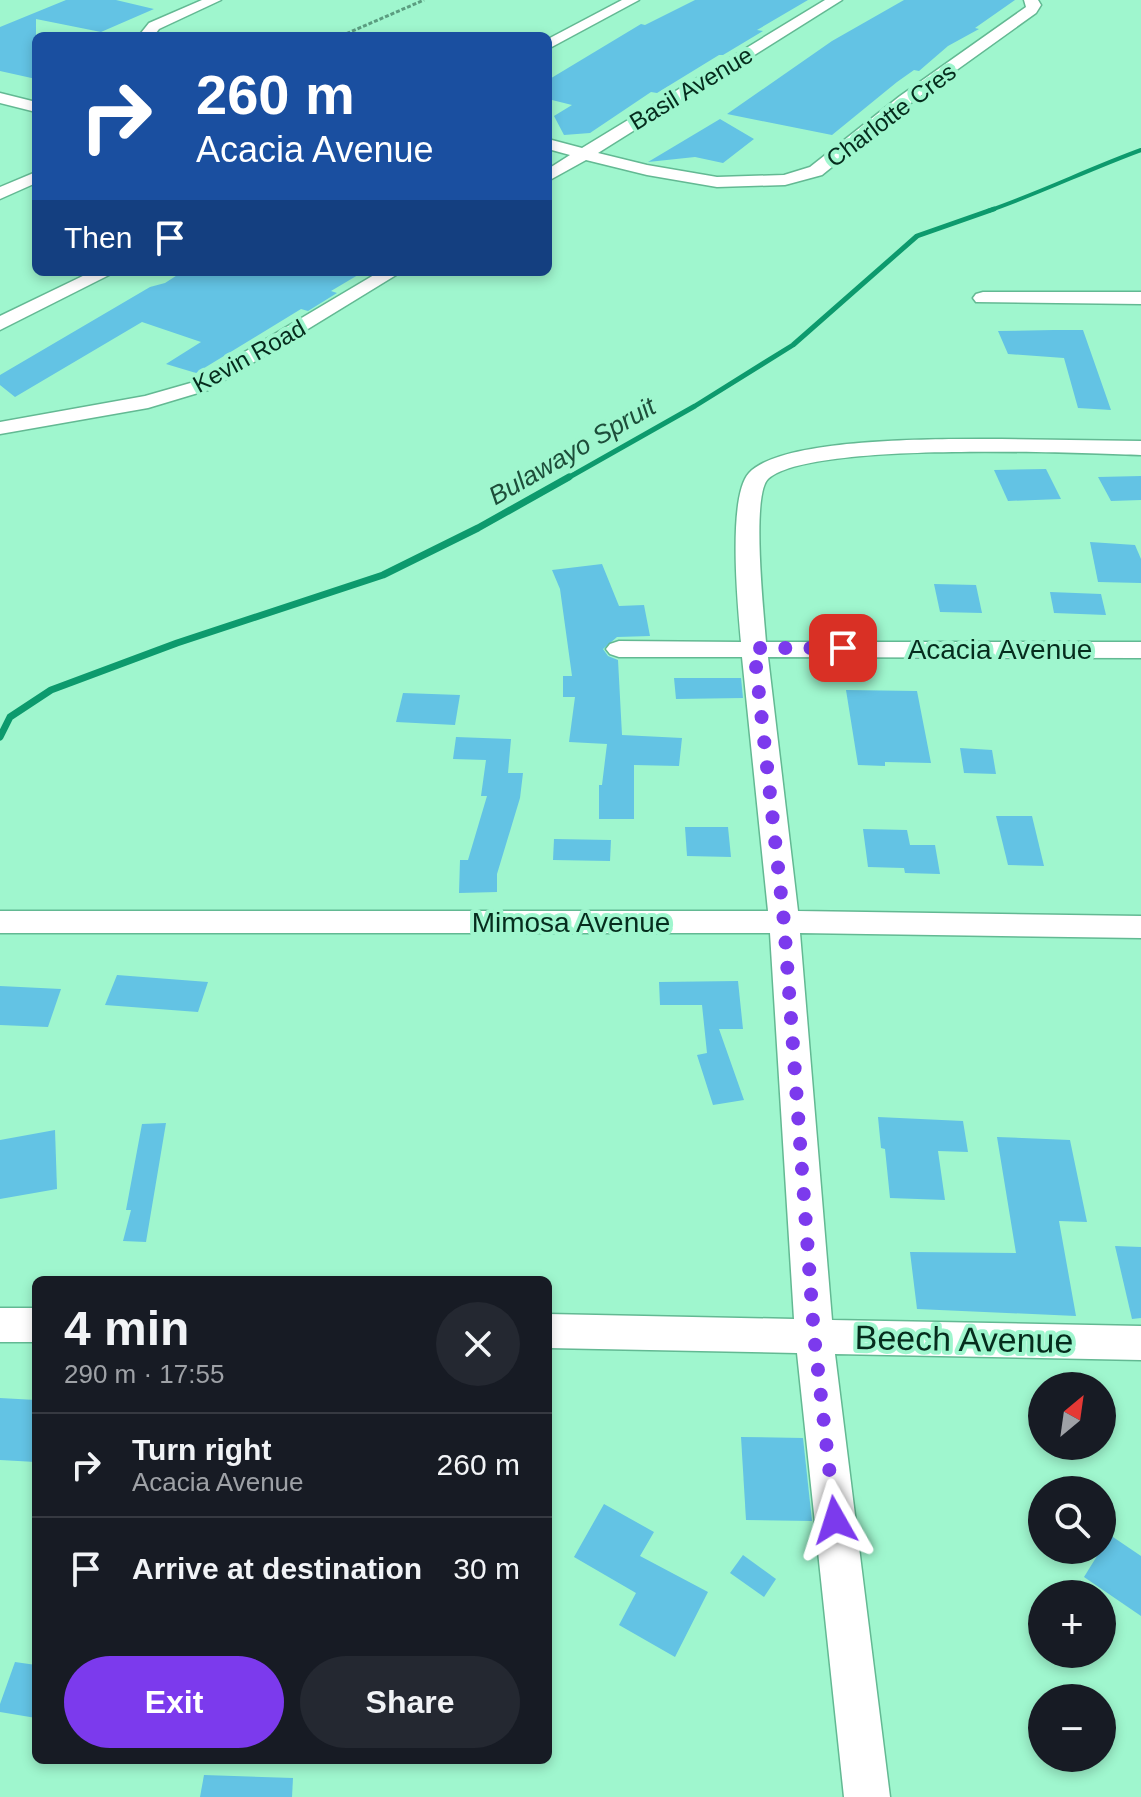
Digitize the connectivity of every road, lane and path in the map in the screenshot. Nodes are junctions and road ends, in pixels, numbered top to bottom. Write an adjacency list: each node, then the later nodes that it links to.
1 (214, 0): 6 (street)
2 (424, 0): 7 (path)
3 (632, 0): 8 (street)
4 (835, 0): 12 (street, Basil Avenue)
5 (1031, 5): 12 (street, Charlotte Cres)
6 (149, 32)
7 (350, 32)
8 (552, 43)
9 (0, 98): 10 (street)
10 (32, 106)
11 (552, 145): 12 (street, Charlotte Cres)
12 (583, 154): 13 (street, Basil Avenue)
13 (552, 173)
14 (32, 179): 15 (street)
15 (0, 194)
16 (98, 276): 20 (street)
17 (385, 276): 21 (street, Kevin Road)
18 (983, 298): 19 (street)
19 (1141, 298)
20 (0, 324)
21 (0, 428)
22 (1141, 448): 23 (street)
23 (754, 648): 24 (street, Acacia Avenue); 25 (street, Acacia Avenue); 27 (street)
24 (619, 649)
25 (1141, 650)
26 (0, 922): 27 (street, Mimosa Avenue)
27 (784, 922): 28 (street, Mimosa Avenue); 32 (street)
28 (1141, 927)
29 (0, 1325): 30 (street)
30 (32, 1325)
31 (552, 1331): 32 (street, Beech Avenue)
32 (814, 1335): 33 (street, Beech Avenue); 34 (street)
33 (1141, 1343)
34 (867, 1797)

